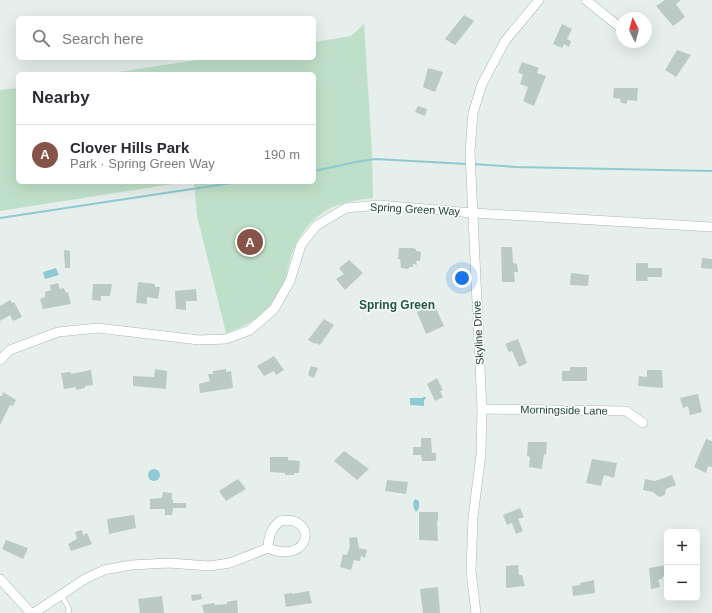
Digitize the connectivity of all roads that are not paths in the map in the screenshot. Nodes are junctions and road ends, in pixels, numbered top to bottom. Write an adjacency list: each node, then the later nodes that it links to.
1 (539, 0): 4 (street, Skyline Drive)
2 (586, 0): 3 (street)
3 (616, 24)
4 (473, 213): 5 (street, Spring Green Way); 6 (street, Spring Green Way); 7 (street, Skyline Drive)
5 (712, 227)
6 (0, 360)
7 (482, 409): 8 (street, Morningside Lane); 15 (street, Skyline Drive)
8 (643, 423)
9 (268, 548): 11 (street)
10 (0, 579): 12 (street)
11 (61, 594): 13 (street); 14 (lane)
12 (31, 613)
13 (34, 613)
14 (68, 613)
15 (476, 613)

